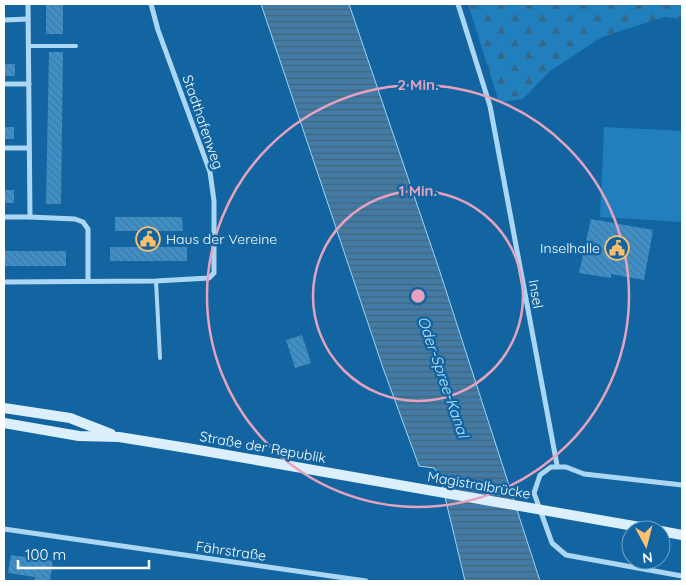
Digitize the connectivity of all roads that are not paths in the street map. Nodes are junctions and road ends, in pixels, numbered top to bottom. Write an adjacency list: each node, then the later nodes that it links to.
1 (28, 4): 4 (street)
2 (151, 4): 15 (street, Stadthafenweg)
3 (458, 4): 21 (street, Insel)
4 (28, 19): 5 (street); 6 (street)
5 (4, 20)
6 (28, 46): 7 (lane); 9 (street)
7 (76, 46)
8 (4, 84): 9 (street)
9 (29, 84): 11 (street)
10 (4, 148): 11 (street)
11 (29, 148): 13 (street)
12 (4, 217): 13 (street)
13 (30, 217): 14 (street)
14 (88, 281): 15 (street, Stadthafenweg); 16 (street, Stadthafenweg)
15 (156, 281): 17 (lane)
16 (4, 282)
17 (160, 358)
18 (4, 408): 20 (main road, Straße der Republik)
19 (4, 423): 20 (main road, Straße der Republik)
20 (119, 437): 22 (main road, Straße der Republik)
21 (557, 465): 23 (street); 26 (street)
22 (402, 485): 24 (main road, Magistralbrücke)
23 (682, 485)
24 (621, 523)
25 (4, 529): 27 (street, Fährstraße)
26 (682, 576)
27 (366, 581)

